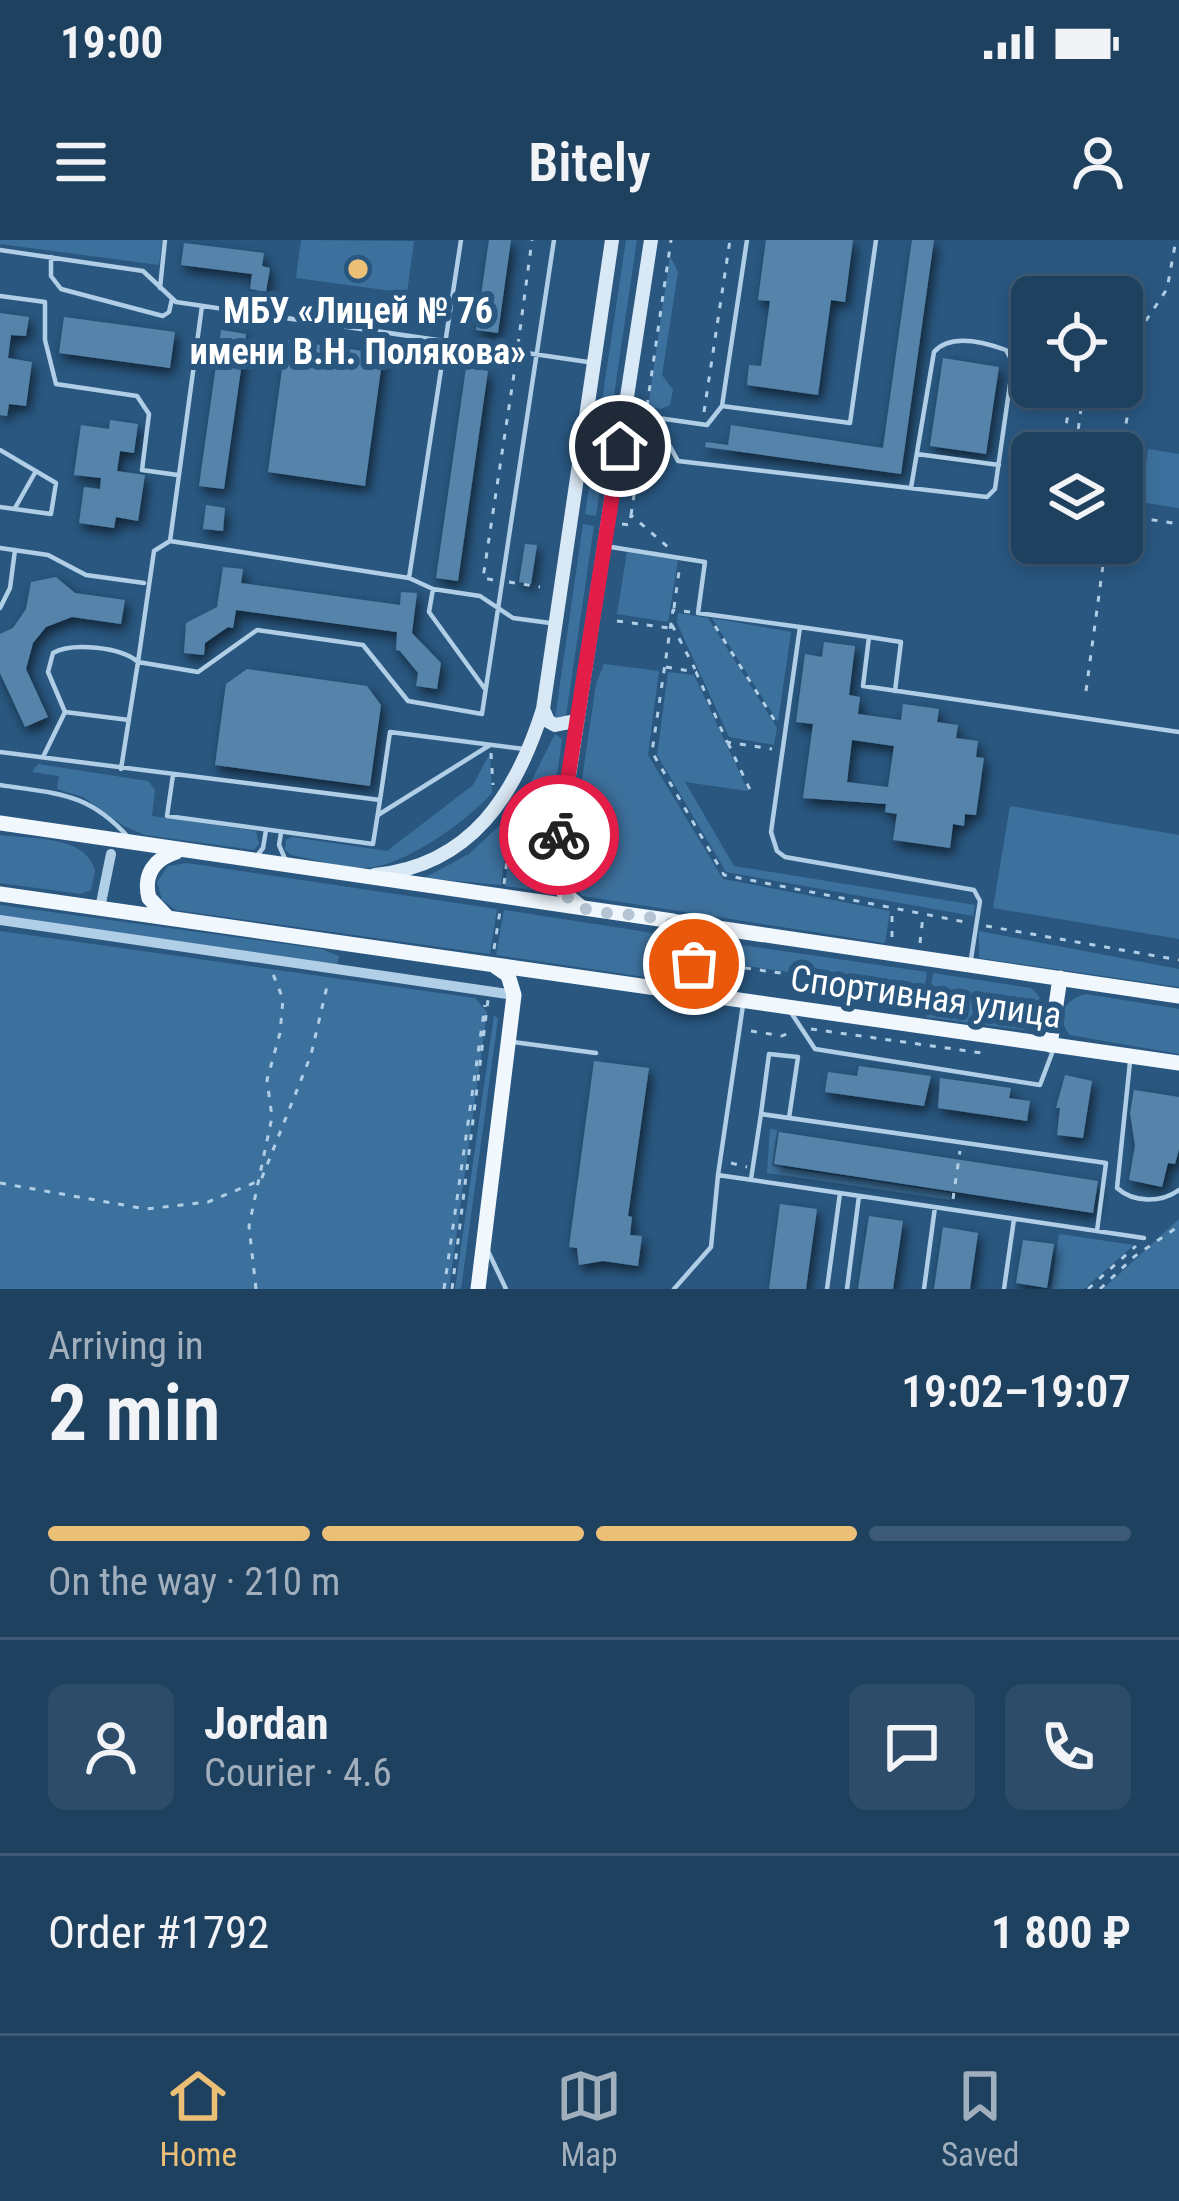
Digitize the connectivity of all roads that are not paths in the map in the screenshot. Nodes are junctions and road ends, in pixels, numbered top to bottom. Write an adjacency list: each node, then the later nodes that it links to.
1 (165, 240): 10 (lane)
2 (461, 240): 14 (lane)
3 (554, 240): 15 (lane)
4 (612, 240): 16 (main road)
5 (650, 240): 18 (main road)
6 (747, 240): 17 (lane)
7 (875, 240): 17 (lane)
8 (0, 250): 9 (lane)
9 (51, 257): 10 (lane); 12 (lane)
10 (160, 288): 12 (lane)
11 (0, 296): 24 (lane)
12 (172, 299): 13 (lane)
13 (202, 306): 14 (lane); 24 (lane)
14 (446, 341): 15 (lane); 32 (lane)
15 (537, 355): 16 (lane); 36 (lane)
16 (593, 363): 37 (main road)
17 (722, 406): 19 (lane)
18 (624, 413): 19 (lane); 29 (main road)
19 (650, 417): 25 (lane)
20 (0, 450): 23 (lane)
21 (917, 454): 22 (lane); 22 (lane); 25 (lane)
22 (999, 465): 25 (lane)
23 (36, 471): 27 (lane); 27 (lane)
24 (178, 475): 28 (lane)
25 (911, 488)
26 (0, 506): 27 (lane)
27 (15, 509)
28 (170, 542): 32 (lane); 33 (lane)
29 (605, 546): 38 (lane); 46 (main road)
30 (0, 548): 31 (lane)
31 (15, 550): 33 (lane); 35 (lane)
32 (410, 578): 34 (lane)
33 (147, 584): 40 (lane)
34 (433, 589): 36 (lane); 41 (lane)
35 (0, 608)
36 (498, 611): 37 (lane); 41 (lane)
37 (556, 624): 43 (main road)
38 (800, 627): 39 (lane); 73 (lane)
39 (869, 637): 42 (lane); 42 (lane)
40 (138, 662): 41 (lane); 44 (lane); 45 (lane)
41 (485, 689)
42 (895, 691): 47 (lane)
43 (543, 709): 46 (main road); 49 (main road)
44 (65, 712): 45 (lane); 51 (lane)
45 (129, 720): 52 (lane)
46 (575, 721): 68 (main road)
47 (1179, 732)
48 (490, 745): 49 (lane); 55 (lane); 56 (lane)
49 (530, 750): 65 (main road)
50 (0, 752): 51 (lane)
51 (42, 758): 52 (lane)
52 (121, 769): 53 (lane)
53 (173, 775): 55 (lane); 58 (lane)
54 (0, 785): 60 (lane)
55 (380, 800): 56 (lane)
56 (377, 816): 59 (lane)
57 (0, 823): 60 (main road, Спортивная улица)
58 (266, 830): 59 (lane); 63 (lane)
59 (281, 832): 64 (lane)
60 (133, 842): 61 (main road, Спортивная улица)
61 (191, 852): 63 (main road, Спортивная улица); 69 (main road)
62 (111, 854): 67 (street)
63 (247, 861): 64 (main road, Спортивная улица)
64 (295, 868): 65 (main road, Спортивная улица)
65 (346, 876): 68 (main road, Спортивная улица)
66 (0, 894): 67 (main road, Спортивная улица)
67 (100, 908): 69 (main road, Спортивная улица)
68 (587, 910): 71 (main road, Спортивная улица)
69 (168, 918): 72 (main road, Спортивная улица)
70 (0, 920): 77 (street)
71 (673, 921): 73 (main road, Спортивная улица); 76 (main road)
72 (492, 964): 74 (main road, Спортивная улица); 77 (main road)
73 (970, 964): 75 (main road, Спортивная улица)
74 (548, 973): 76 (main road, Спортивная улица); 77 (main road)
75 (1060, 978): 78 (main road, Спортивная улица); 82 (main road)
76 (665, 988): 79 (main road, Спортивная улица)
77 (514, 995): 81 (main road)
78 (1179, 996)
79 (744, 1000): 80 (main road, Спортивная улица); 88 (lane)
80 (787, 1006): 82 (main road, Спортивная улица); 82 (lane)
81 (507, 1041): 83 (lane); 97 (main road)
82 (1053, 1046): 84 (main road, Спортивная улица)
83 (596, 1053)
84 (1130, 1056): 85 (main road, Спортивная улица); 90 (lane)
85 (1179, 1063)
86 (761, 1114): 87 (lane); 87 (lane); 89 (lane)
87 (789, 1118): 95 (lane)
88 (718, 1174): 89 (lane); 100 (lane)
89 (752, 1179): 91 (lane)
90 (1179, 1190)
91 (839, 1193): 92 (lane); 101 (lane)
92 (860, 1196): 93 (lane); 102 (lane)
93 (935, 1207): 94 (lane); 103 (lane)
94 (1014, 1219): 95 (lane); 104 (lane)
95 (1097, 1231): 96 (lane)
96 (1144, 1238)
97 (484, 1243): 98 (main road); 99 (lane)
98 (478, 1289)
99 (506, 1289)
100 (674, 1289)
101 (826, 1289)
102 (847, 1289)
103 (924, 1289)
104 (1004, 1289)

